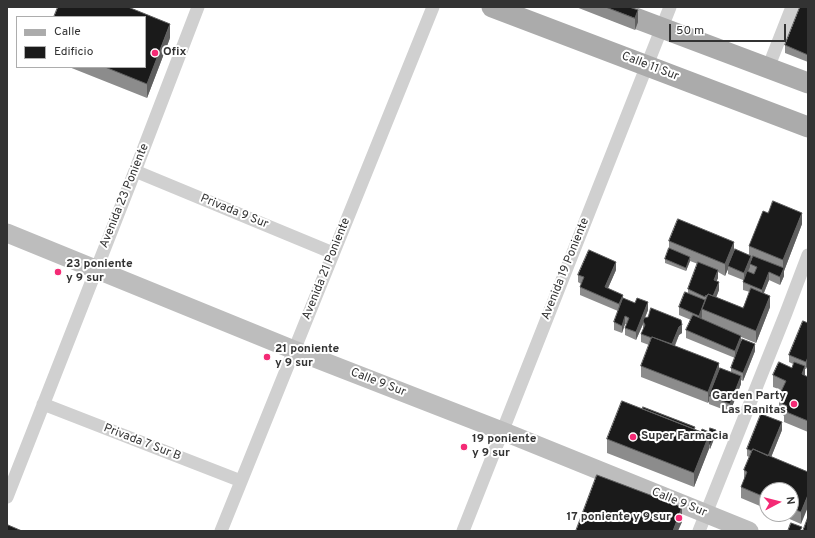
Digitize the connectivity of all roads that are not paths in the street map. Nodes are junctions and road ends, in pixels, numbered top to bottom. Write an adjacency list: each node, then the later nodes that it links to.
1 (198, 7): 12 (street, Avenida 23 Poniente)
2 (433, 7): 14 (street, Avenida 21 Poniente)
3 (492, 7): 8 (main road, Calle 11 Sur)
4 (606, 7): 7 (main road)
5 (670, 7): 7 (street, Avenida 19 Poniente)
6 (792, 7): 9 (street)
7 (662, 28): 8 (street, Avenida 19 Poniente); 9 (main road)
8 (647, 66): 11 (main road, Calle 11 Sur); 19 (street, Avenida 19 Poniente)
9 (768, 68): 10 (main road)
10 (808, 83)
11 (808, 127)
12 (136, 171): 14 (street, Privada 9 Sur); 16 (street, Avenida 23 Poniente)
13 (7, 233): 16 (street, Calle 9 Sur)
14 (333, 253): 17 (street, Avenida 21 Poniente)
15 (808, 255): 22 (street)
16 (96, 270): 17 (street, Calle 9 Sur); 18 (street, Avenida 23 Poniente)
17 (294, 350): 19 (street, Calle 9 Sur); 20 (street, Avenida 21 Poniente)
18 (43, 404): 20 (street, Privada 7 Sur B); 21 (street, Avenida 23 Poniente)
19 (502, 431): 22 (street, Calle 9 Sur); 24 (street, Avenida 19 Poniente)
20 (242, 481): 23 (street, Avenida 21 Poniente)
21 (7, 497)
22 (702, 522): 25 (street, Calle 9 Sur)
23 (221, 531)
24 (462, 531)
25 (749, 531)

